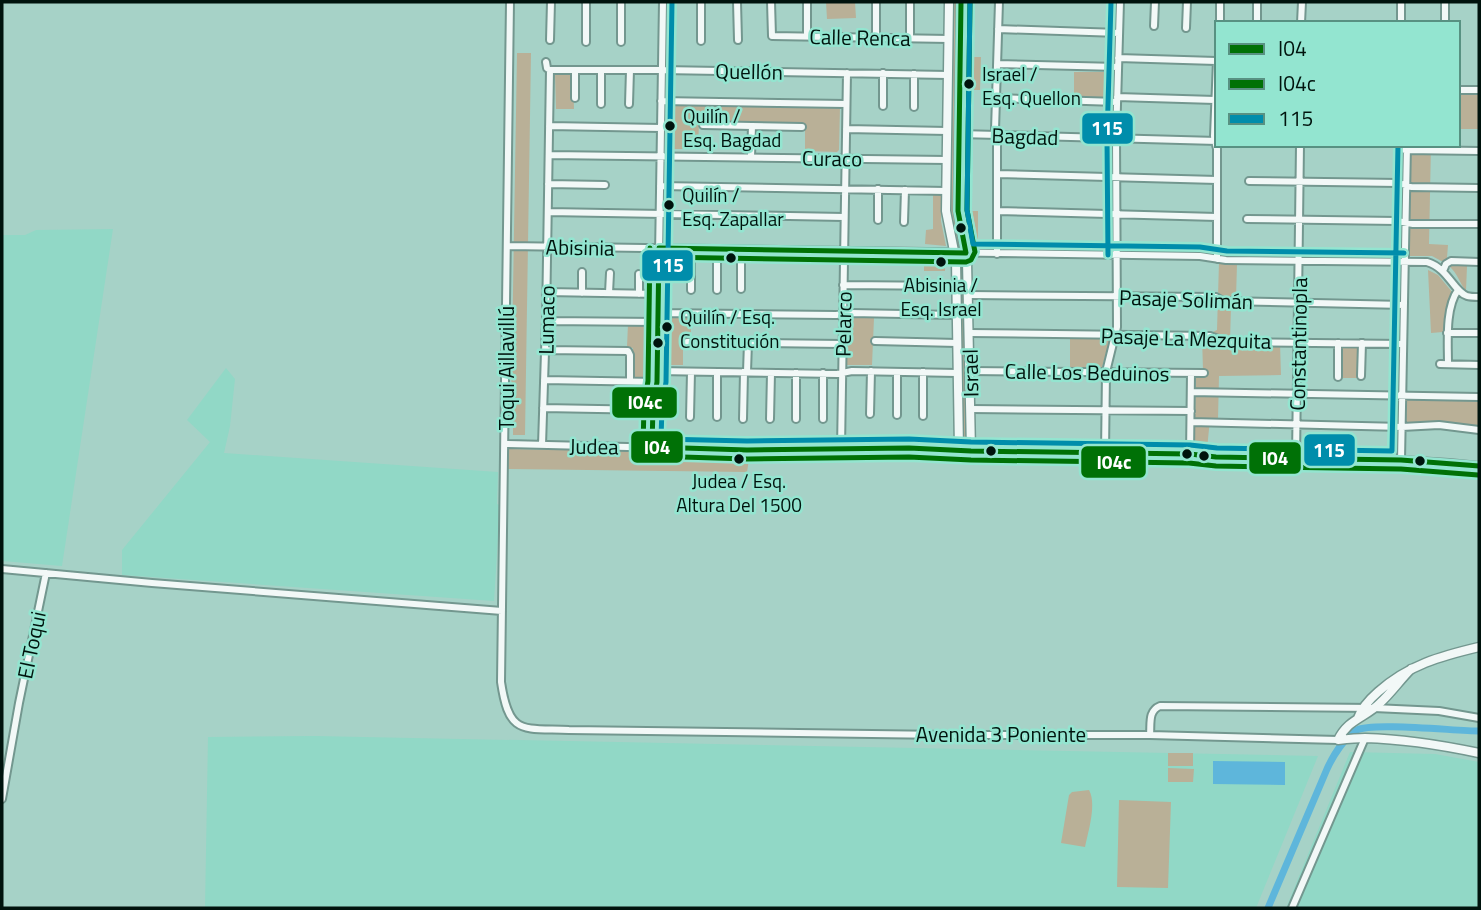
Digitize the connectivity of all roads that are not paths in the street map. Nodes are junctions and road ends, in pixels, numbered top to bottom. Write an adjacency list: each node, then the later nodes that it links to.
1 (510, 2): 113 (street, Toqui Aillavillú)
2 (551, 2): 36 (street)
3 (586, 2): 39 (street)
4 (621, 2): 40 (street)
5 (663, 2): 50 (street)
6 (701, 2): 38 (street)
7 (737, 2): 37 (street)
8 (771, 2): 32 (street, Calle Renca)
9 (807, 2): 32 (street)
10 (876, 2): 33 (street)
11 (911, 2): 34 (street)
12 (949, 2): 35 (street, Israel)
13 (961, 2): 74 (street, Israel)
14 (999, 2): 30 (street)
15 (1120, 2): 31 (street)
16 (1155, 2): 28 (street)
17 (1187, 2): 29 (street)
18 (1220, 2): 23 (street)
19 (1257, 2): 24 (street)
20 (1302, 2): 25 (street)
21 (1401, 2): 26 (street)
22 (1445, 2): 27 (street)
23 (1220, 21)
24 (1257, 21)
25 (1301, 21)
26 (1401, 21)
27 (1444, 21)
28 (1154, 26)
29 (1186, 28)
30 (998, 29): 31 (street); 44 (street)
31 (1119, 33): 41 (street)
32 (807, 36): 33 (street, Calle Renca)
33 (876, 38): 34 (street, Calle Renca)
34 (910, 38): 35 (street, Calle Renca)
35 (949, 39): 54 (street, Israel)
36 (550, 40)
37 (738, 40)
38 (701, 41)
39 (586, 42)
40 (621, 42)
41 (1118, 58): 42 (street); 45 (street)
42 (1215, 60)
43 (546, 62): 46 (street)
44 (997, 64): 45 (street); 58 (street)
45 (1118, 67): 59 (street)
46 (550, 70): 47 (street, Quellón); 68 (street, Lumaco)
47 (575, 70): 48 (street, Quellón); 57 (street)
48 (601, 70): 49 (street, Quellón); 62 (street)
49 (629, 70): 50 (street, Quellón); 63 (street)
50 (662, 70): 51 (street, Quellón); 61 (street)
51 (847, 73): 52 (street, Quellón); 64 (street, Pelarco)
52 (883, 74): 53 (street, Quellón); 65 (street)
53 (914, 74): 54 (street, Quellón); 66 (street)
54 (948, 75): 73 (street, Israel)
55 (1460, 90): 56 (street)
56 (1479, 90)
57 (575, 98)
58 (996, 98): 59 (street); 75 (street)
59 (1117, 100): 60 (street); 76 (street)
60 (1215, 100)
61 (662, 101): 64 (street); 71 (street)
62 (601, 103)
63 (629, 104)
64 (846, 104): 72 (street, Pelarco)
65 (883, 106)
66 (914, 107)
67 (703, 125): 69 (street)
68 (549, 126): 71 (street); 82 (street, Lumaco)
69 (752, 126): 70 (street); 84 (street)
70 (802, 127)
71 (661, 128): 83 (street)
72 (846, 129): 73 (street); 85 (street, Pelarco)
73 (947, 131): 86 (street, Israel)
74 (959, 134): 75 (street, Bagdad); 121 (street, Israel)
75 (996, 135): 76 (street, Bagdad); 87 (street)
76 (1116, 139): 77 (street, Bagdad); 88 (street)
77 (1215, 141)
78 (1217, 147): 89 (street)
79 (1300, 147): 91 (street, Constantinopla)
80 (1406, 148): 81 (street); 94 (street)
81 (1479, 151)
82 (549, 155): 83 (street, Curaco); 92 (street, Lumaco)
83 (661, 156): 84 (street, Curaco); 95 (street)
84 (751, 157): 85 (street, Curaco)
85 (845, 159): 86 (street, Curaco); 97 (street, Pelarco)
86 (947, 160): 100 (street, Israel)
87 (997, 174): 88 (street); 101 (street)
88 (1117, 177): 89 (street); 104 (street)
89 (1217, 180): 106 (street)
90 (1249, 181): 91 (street)
91 (1300, 182): 94 (street); 109 (street, Constantinopla)
92 (548, 184): 93 (street); 102 (street, Lumaco)
93 (605, 185)
94 (1405, 185): 96 (street); 111 (street)
95 (660, 186): 97 (street); 103 (street)
96 (1479, 188)
97 (845, 189): 98 (street); 105 (street, Pelarco)
98 (878, 189): 99 (street); 108 (street)
99 (905, 190): 100 (street); 110 (street)
100 (946, 191): 120 (street, Israel)
101 (997, 211): 104 (street); 122 (street)
102 (548, 212): 103 (street); 114 (street, Lumaco)
103 (660, 214): 105 (street); 115 (street)
104 (1117, 214): 106 (street); 123 (street)
105 (844, 217): 119 (street, Pelarco)
106 (1217, 218): 124 (street)
107 (1247, 219): 109 (street)
108 (878, 220)
109 (1300, 220): 111 (street); 125 (street, Constantinopla)
110 (904, 222)
111 (1405, 222): 112 (street); 126 (street)
112 (1479, 224)
113 (507, 246): 114 (street, Abisinia); 211 (street, Toqui Aillavillú)
114 (547, 246): 115 (street, Abisinia); 138 (street, Lumaco)
115 (659, 248): 116 (street, Abisinia); 142 (street)
116 (691, 249): 117 (street, Abisinia); 136 (street)
117 (717, 249): 118 (street, Abisinia); 137 (street)
118 (741, 250): 119 (street, Abisinia); 134 (street)
119 (844, 251): 120 (street, Abisinia); 132 (street, Pelarco)
120 (954, 253): 121 (street, Abisinia); 133 (street, Israel)
121 (966, 253): 122 (street, Abisinia); 143 (street, Israel)
122 (997, 254): 123 (street, Abisinia)
123 (1117, 255): 124 (street, Abisinia); 144 (street)
124 (1217, 259): 125 (street, Abisinia)
125 (1299, 261): 126 (street, Abisinia); 146 (street, Constantinopla)
126 (1404, 262): 128 (street, Abisinia); 147 (street)
127 (1479, 262): 128 (street)
128 (1443, 271): 135 (street)
129 (582, 272): 139 (street)
130 (610, 273): 140 (street)
131 (639, 274): 141 (street)
132 (843, 285): 133 (street); 149 (street, Pelarco)
133 (956, 286): 150 (street, Israel)
134 (741, 289)
135 (1458, 289): 145 (street); 154 (street)
136 (691, 290)
137 (717, 290)
138 (547, 292): 139 (street); 151 (street, Lumaco)
139 (582, 293): 140 (street)
140 (609, 293): 141 (street)
141 (639, 294): 142 (street)
142 (658, 294): 148 (street)
143 (969, 295): 144 (street, Pasaje Solimán); 153 (street, Israel)
144 (1117, 296): 146 (street, Pasaje Solimán); 156 (street)
145 (1479, 297)
146 (1299, 303): 147 (street, Pasaje Solimán); 160 (street, Constantinopla)
147 (1404, 305): 165 (street)
148 (658, 313): 149 (street); 152 (street)
149 (843, 314): 150 (street); 164 (street, Pelarco)
150 (956, 315): 161 (street, Israel)
151 (546, 321): 152 (street); 166 (street, Lumaco)
152 (658, 322): 168 (street)
153 (970, 333): 156 (street, Pasaje La Mezquita); 170 (street, Israel)
154 (1447, 333): 155 (street); 167 (street)
155 (1479, 333)
156 (1115, 335): 160 (street, Pasaje La Mezquita); 176 (street)
157 (876, 341): 161 (street)
158 (687, 342): 159 (street)
159 (748, 342): 164 (street); 173 (street)
160 (1298, 342): 162 (street, Pasaje La Mezquita); 190 (street, Constantinopla)
161 (957, 343): 181 (street, Israel)
162 (1338, 343): 163 (street, Pasaje La Mezquita); 185 (street)
163 (1362, 343): 165 (street, Pasaje La Mezquita); 184 (street)
164 (842, 344): 180 (street, Pelarco)
165 (1403, 344): 191 (street)
166 (545, 351): 186 (street, Lumaco); 187 (street)
167 (1479, 365)
168 (657, 371): 171 (street); 188 (street)
169 (871, 371): 174 (street); 180 (street); 198 (street)
170 (970, 371): 176 (street, Calle Los Beduinos); 194 (street, Israel)
171 (691, 372): 172 (street); 201 (street)
172 (717, 372): 173 (street); 202 (street)
173 (746, 372): 177 (street); 203 (street)
174 (897, 372): 175 (street); 199 (street)
175 (923, 372): 181 (street); 200 (street)
176 (1106, 372): 182 (street, Calle Los Beduinos); 196 (street)
177 (771, 373): 178 (street); 204 (street)
178 (796, 373): 179 (street); 205 (street)
179 (823, 373): 180 (street); 206 (street)
180 (842, 373): 215 (street, Pelarco)
181 (957, 373): 216 (street, Israel)
182 (1191, 373): 183 (street, Calle Los Beduinos); 189 (street)
183 (1204, 373)
184 (1361, 376)
185 (1338, 377)
186 (544, 380): 187 (street); 193 (street, Lumaco)
187 (630, 381): 188 (street)
188 (657, 382): 195 (street); 214 (street)
189 (1191, 392): 190 (street); 197 (street)
190 (1297, 393): 191 (street); 208 (street, Constantinopla)
191 (1402, 395): 192 (street); 209 (street)
192 (1479, 397)
193 (543, 408): 195 (street); 212 (street, Lumaco)
194 (971, 409): 196 (street); 217 (street, Israel)
195 (653, 410): 213 (street)
196 (1106, 410): 197 (street); 218 (street)
197 (1191, 411): 207 (street)
198 (870, 414)
199 (897, 415)
200 (923, 416)
201 (690, 417)
202 (717, 417)
203 (743, 419)
204 (770, 419)
205 (796, 419)
206 (823, 419)
207 (1191, 422): 208 (street); 219 (street)
208 (1297, 425): 209 (street); 220 (street, Constantinopla)
209 (1402, 427): 210 (street); 221 (street)
210 (1479, 430)
211 (505, 444): 212 (street, Judea); 225 (street, Toqui Aillavillú)
212 (542, 445): 213 (street, Judea)
213 (652, 447): 214 (street, Judea)
214 (661, 447): 215 (street, Judea)
215 (841, 449): 216 (street, Judea)
216 (959, 450): 217 (street, Judea)
217 (971, 451): 218 (street, Judea)
218 (1105, 453): 219 (street, Judea)
219 (1190, 454): 220 (street, Judea)
220 (1296, 458): 221 (street, Judea)
221 (1401, 460): 222 (street, Judea)
222 (1479, 466)
223 (2, 569): 224 (street)
224 (46, 573): 225 (street); 237 (street, El Toqui)
225 (502, 611): 232 (street, Toqui Aillavillú)
226 (1479, 647): 227 (street)
227 (1410, 669): 228 (street); 229 (street)
228 (1374, 708): 229 (street); 230 (street); 231 (street)
229 (1362, 709): 230 (street); 233 (street)
230 (1358, 718): 235 (street)
231 (1479, 718)
232 (521, 728): 233 (street, Avenida 3 Poniente)
233 (1150, 735): 235 (street, Avenida 3 Poniente)
234 (1365, 738): 235 (street, Avenida 3 Poniente); 236 (street, Avenida 3 Poniente); 238 (street)
235 (1340, 740)
236 (1479, 753)
237 (2, 799)
238 (1292, 908)

